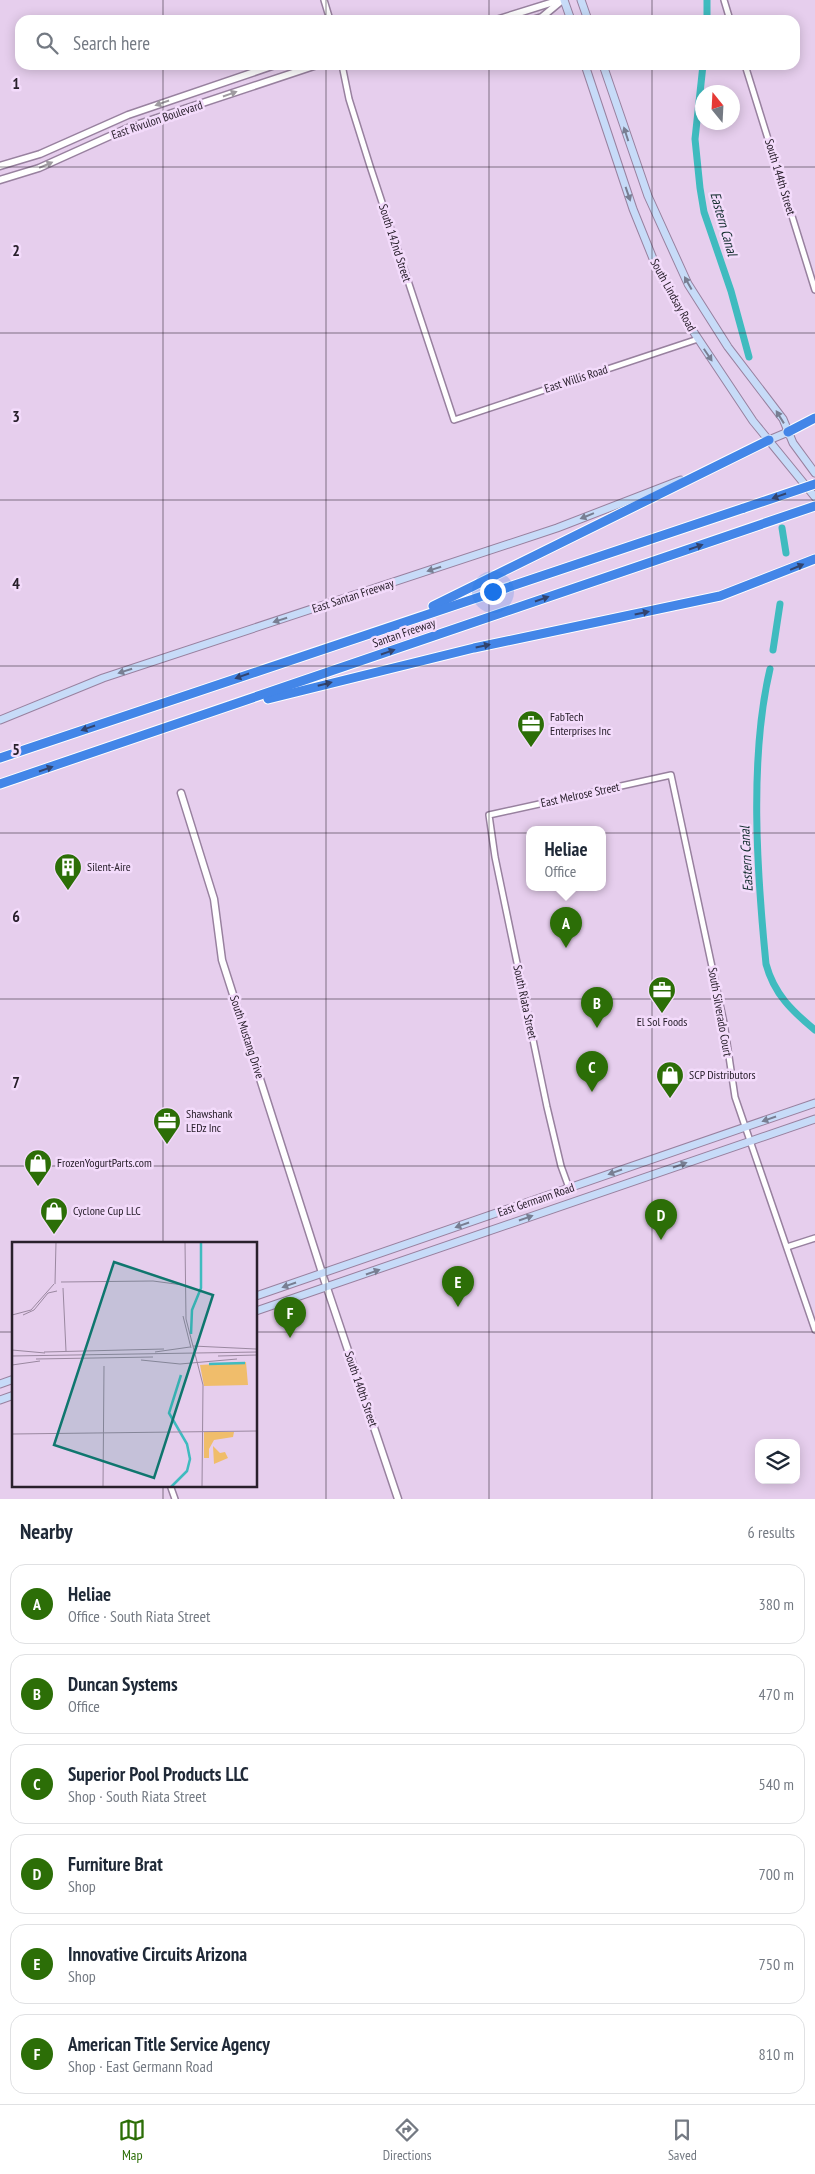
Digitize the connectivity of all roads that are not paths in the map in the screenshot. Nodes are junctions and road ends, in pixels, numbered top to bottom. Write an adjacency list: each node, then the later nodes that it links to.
1 (324, 0): 5 (street)
2 (562, 0): 6 (street); 7 (street); 8 (main road)
3 (581, 0): 9 (main road)
4 (724, 0): 10 (street)
5 (328, 15)
6 (512, 15)
7 (543, 15)
8 (569, 15)
9 (586, 15)
10 (728, 15)
11 (260, 70): 17 (street, East Rivulon Boulevard, one-way to 17)
12 (301, 70): 18 (street, East Rivulon Boulevard, one-way to 12)
13 (343, 70): 22 (street, South 142nd Street)
14 (587, 70): 20 (main road, South Lindsay Road, one-way to 20)
15 (605, 70): 23 (main road, South Lindsay Road, one-way to 15)
16 (746, 70): 19 (street, South 144th Street)
17 (0, 166)
18 (0, 180)
19 (815, 290)
20 (698, 339): 22 (street, East Willis Road); 24 (main road, South Lindsay Road, one-way to 24)
21 (815, 418): 23 (highway)
22 (454, 420)
23 (788, 432): 24 (main road); 26 (main road, South Lindsay Road)
24 (769, 440): 25 (highway); 28 (main road, South Lindsay Road)
25 (705, 470): 31 (highway); 32 (main road, East Santan Freeway, one-way to 32)
26 (815, 473)
27 (815, 484): 31 (highway, Santan Freeway, one-way to 31, bridge)
28 (815, 497)
29 (815, 506): 33 (highway, Santan Freeway, one-way to 29)
30 (815, 559): 33 (highway, one-way to 30)
31 (404, 620): 34 (highway, Santan Freeway, one-way to 34)
32 (0, 720)
33 (160, 730): 36 (highway, Santan Freeway, one-way to 33)
34 (0, 758)
35 (672, 775): 38 (street, East Melrose Street); 41 (street, South Silverado Court)
36 (0, 784)
37 (181, 793): 46 (street, South Mustang Drive)
38 (489, 815): 43 (street, South Riata Street)
39 (815, 1103): 41 (main road, East Germann Road, one-way to 41)
40 (815, 1119): 42 (main road, East Germann Road)
41 (745, 1127): 42 (street, South Silverado Court); 43 (main road, East Germann Road, one-way to 43)
42 (750, 1141): 45 (street, South Silverado Court); 47 (main road, East Germann Road, one-way to 42)
43 (569, 1188): 46 (main road, East Germann Road, one-way to 46)
44 (815, 1238): 45 (street)
45 (787, 1247): 50 (street, South Silverado Court)
46 (323, 1276): 47 (street, South 140th Street); 48 (main road, East Germann Road, one-way to 48)
47 (327, 1288): 49 (main road, East Germann Road); 57 (street, South 140th Street)
48 (258, 1295)
49 (258, 1310)
50 (815, 1330)
51 (12, 1380): 52 (main road)
52 (0, 1384)
53 (12, 1396): 54 (main road)
54 (0, 1400)
55 (170, 1486): 56 (street)
56 (175, 1499)
57 (398, 1499)

